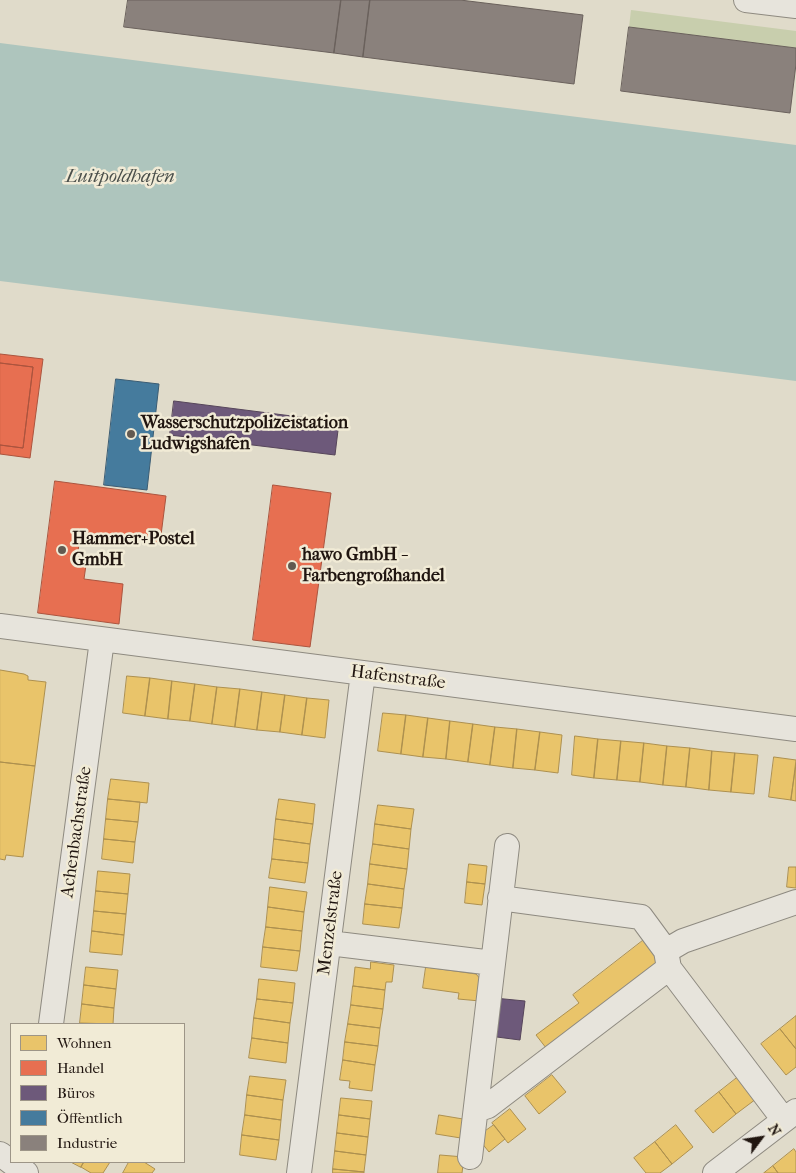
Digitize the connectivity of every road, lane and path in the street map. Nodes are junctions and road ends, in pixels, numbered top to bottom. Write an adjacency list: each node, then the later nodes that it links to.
1 (746, 0): 2 (street)
2 (796, 6)
3 (0, 626): 4 (street, Hafenstraße)
4 (102, 640): 5 (street, Hafenstraße); 13 (street, Achenbachstraße)
5 (364, 673): 6 (street, Hafenstraße); 10 (street, Menzelstraße)
6 (796, 729)
7 (507, 846): 8 (street)
8 (500, 898): 11 (street); 12 (street)
9 (796, 902): 11 (street)
10 (329, 943): 12 (street); 19 (street, Menzelstraße)
11 (668, 959): 14 (street); 15 (street)
12 (493, 963): 14 (street)
13 (51, 1023)
14 (476, 1110): 16 (street)
15 (790, 1115): 20 (street)
16 (470, 1157)
17 (12, 1163): 18 (street)
18 (26, 1173)
19 (299, 1173)
20 (715, 1173)

